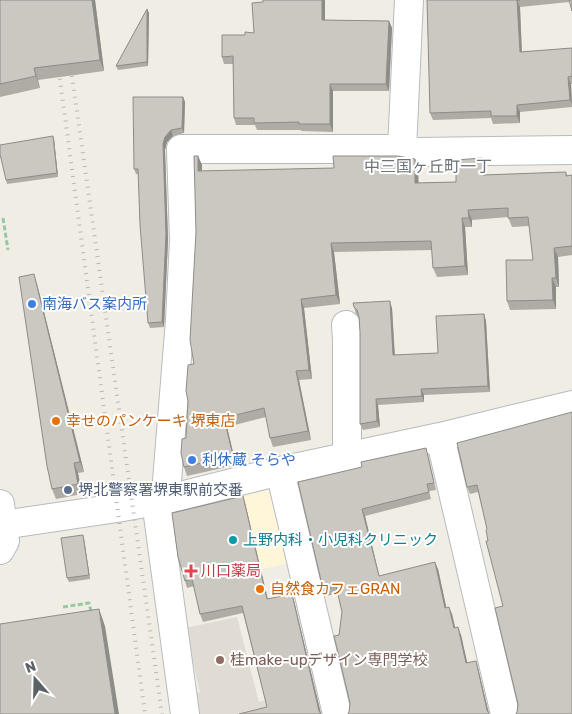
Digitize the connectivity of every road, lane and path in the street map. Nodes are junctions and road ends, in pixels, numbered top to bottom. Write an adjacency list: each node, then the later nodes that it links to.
1 (409, 0): 2 (street)
2 (402, 149): 3 (street); 11 (street)
3 (572, 150)
4 (3, 218): 5 (path)
5 (8, 250)
6 (346, 325): 9 (street)
7 (572, 405): 8 (street)
8 (440, 437): 9 (street); 17 (street)
9 (347, 456): 10 (street)
10 (280, 471): 11 (street); 16 (street)
11 (162, 500): 12 (street); 15 (street)
12 (1, 526)
13 (63, 607): 14 (path)
14 (82, 612)
15 (185, 714)
16 (337, 714)
17 (505, 714)

